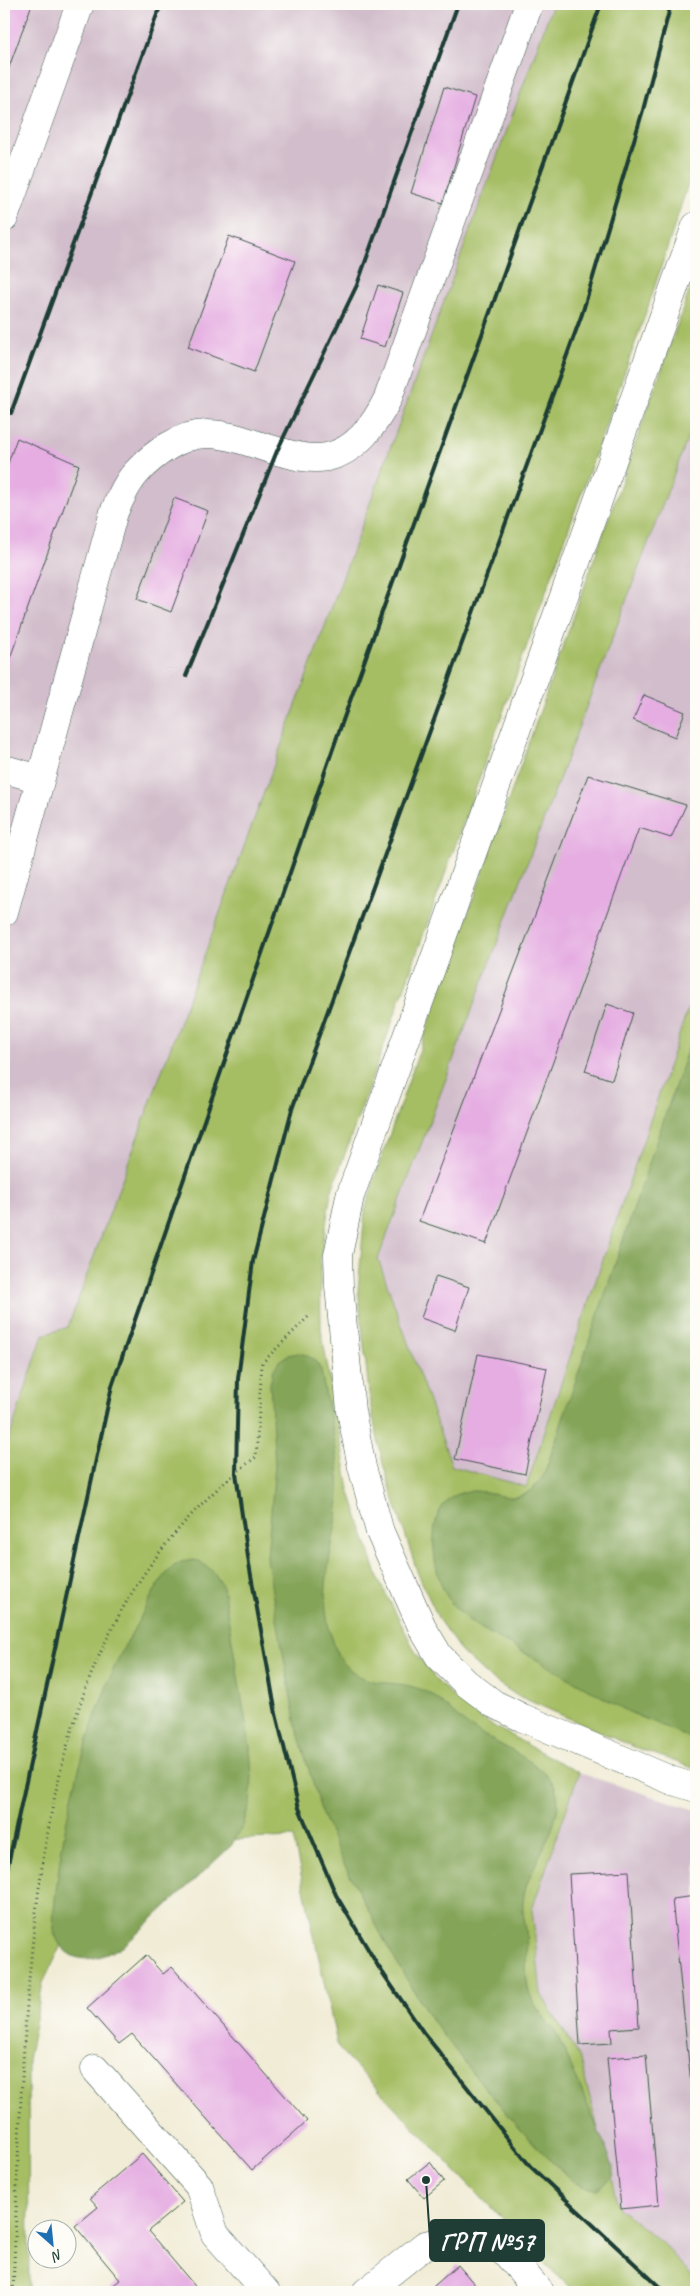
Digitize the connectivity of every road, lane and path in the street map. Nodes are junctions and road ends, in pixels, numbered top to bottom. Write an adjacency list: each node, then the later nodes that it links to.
1 (80, 4): 3 (lane)
2 (529, 4): 6 (lane)
3 (4, 218)
4 (696, 226): 8 (lane)
5 (4, 769): 6 (lane)
6 (40, 779): 7 (lane)
7 (4, 910)
8 (339, 1286): 9 (lane); 11 (path)
9 (696, 1788)
10 (95, 2069): 12 (lane)
11 (13, 2292)
12 (266, 2292)
13 (366, 2292): 14 (lane)
14 (540, 2292)

